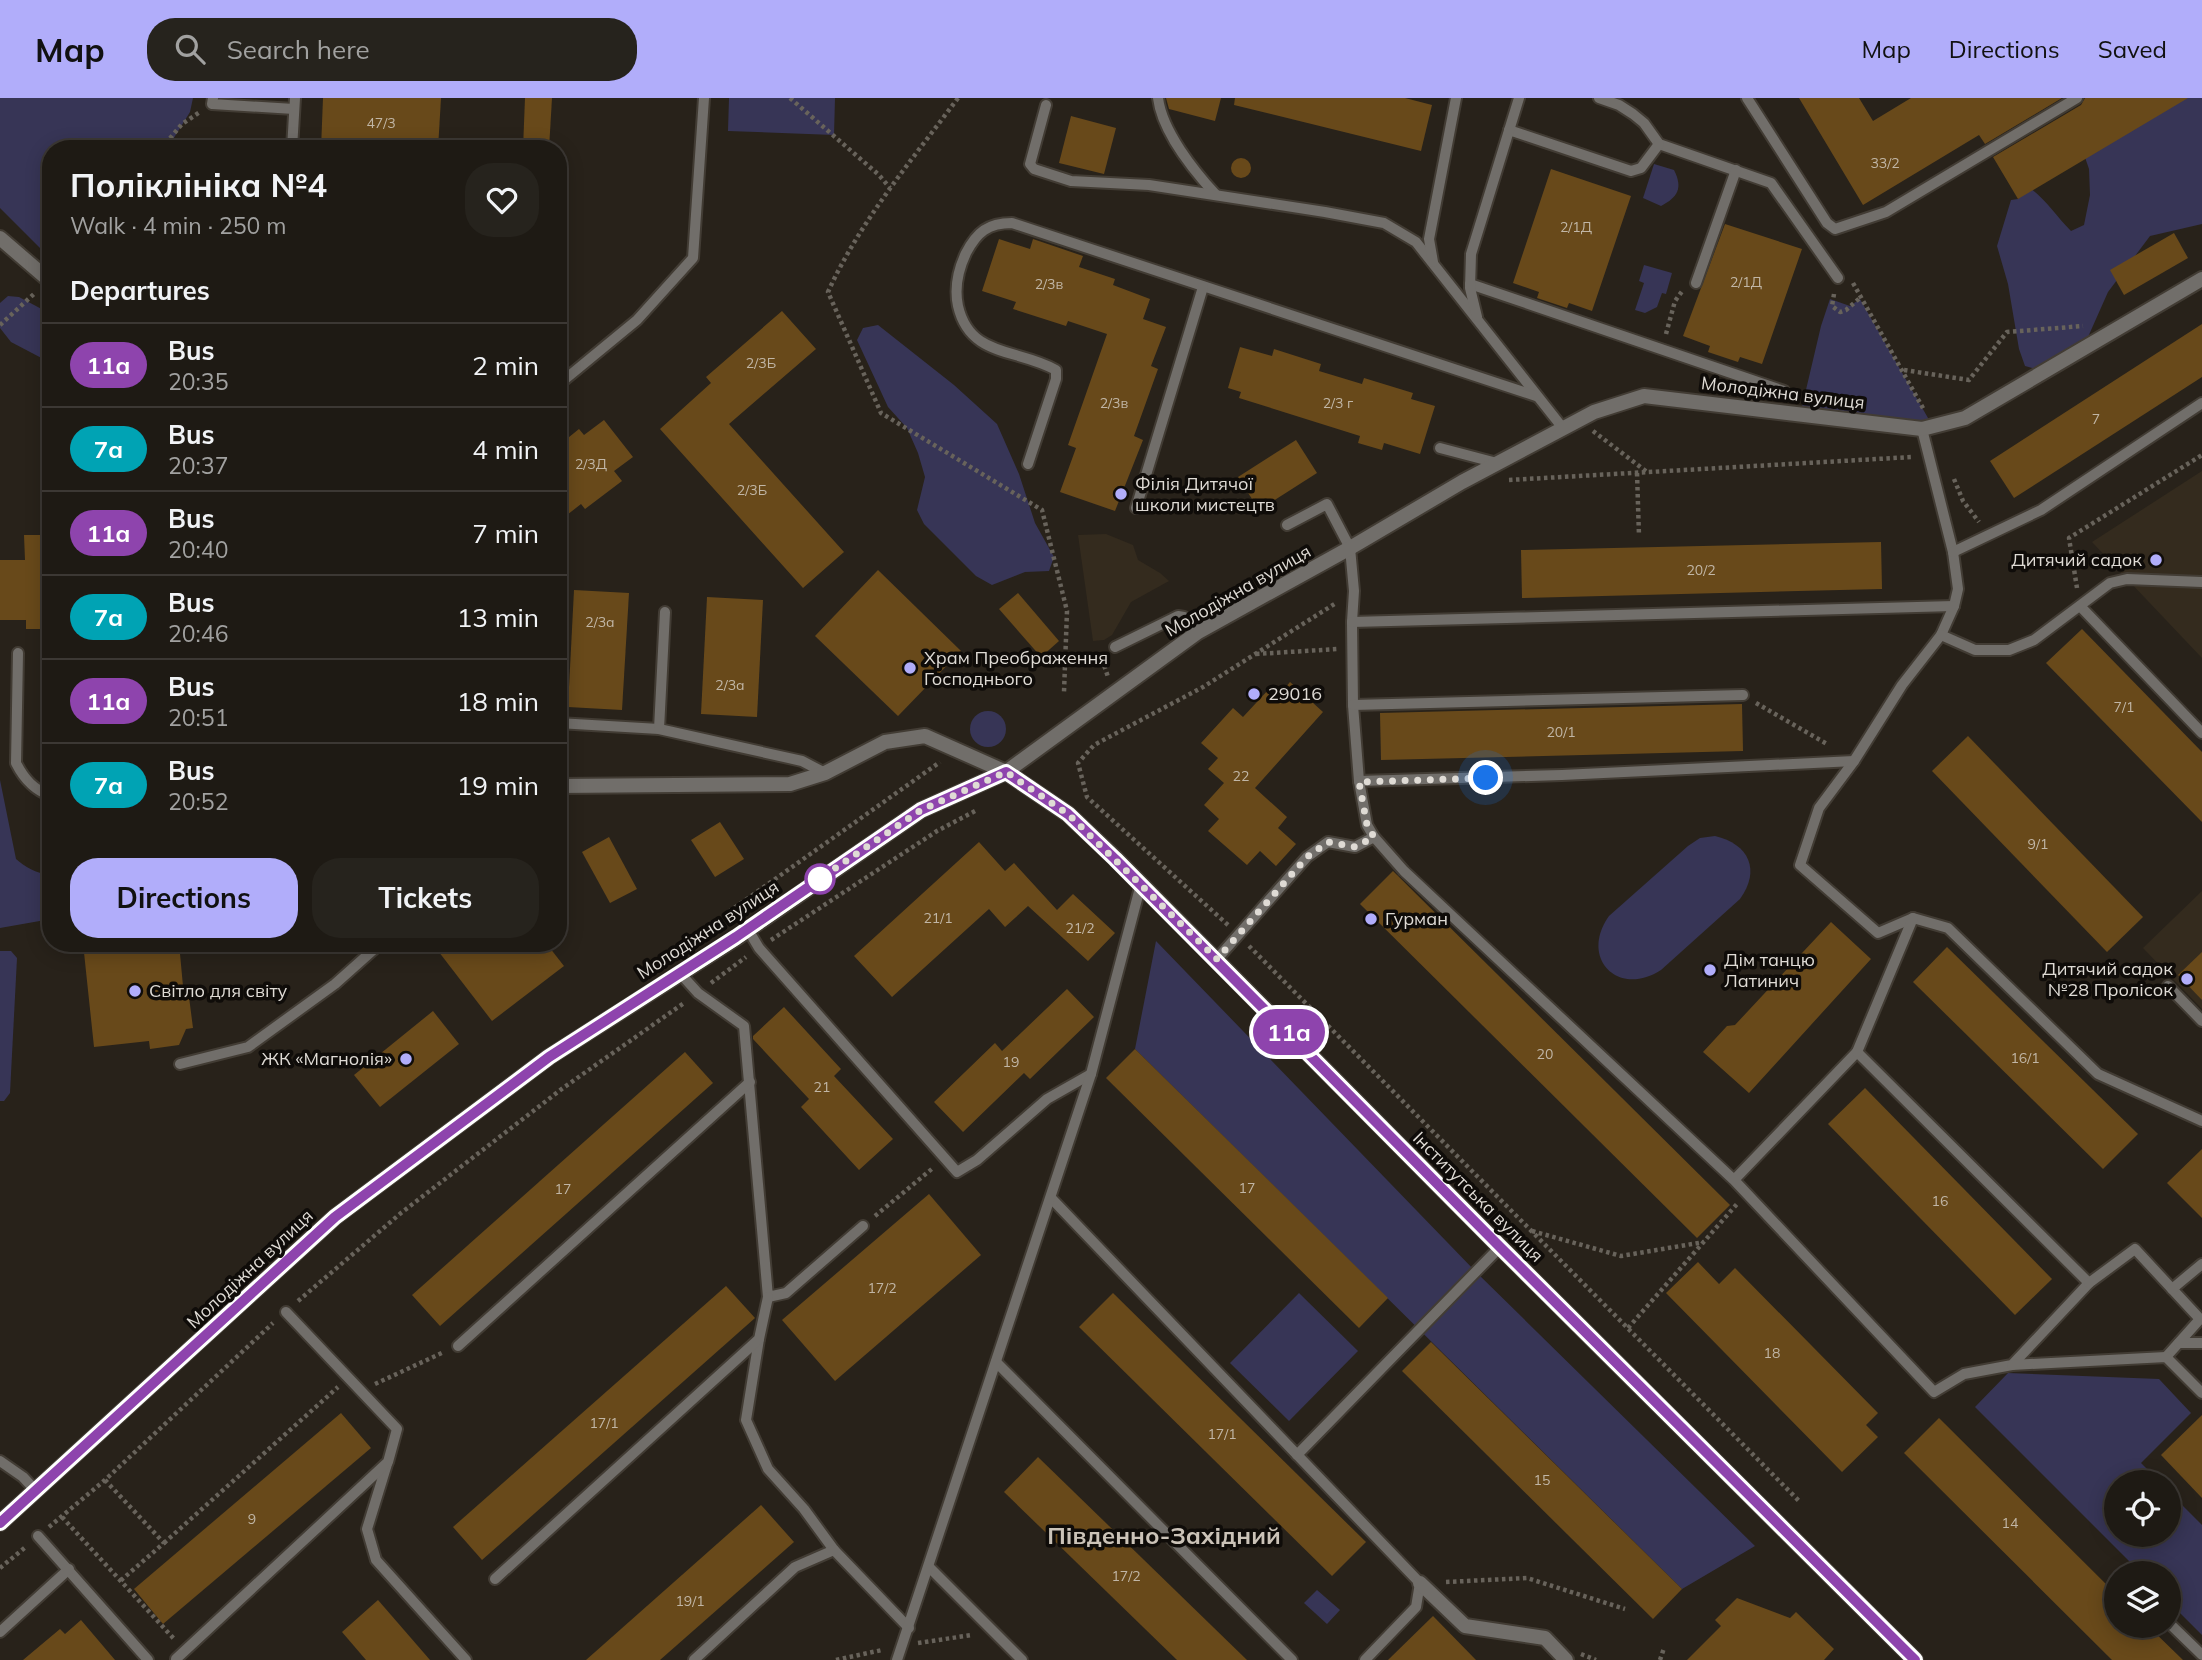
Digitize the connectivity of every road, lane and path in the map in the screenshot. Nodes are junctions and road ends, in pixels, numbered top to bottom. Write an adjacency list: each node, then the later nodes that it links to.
1 (704, 98): 37 (lane)
2 (790, 98): 18 (path)
3 (958, 98): 18 (path)
4 (1158, 98): 19 (lane)
5 (1456, 98): 21 (lane)
6 (1519, 98): 13 (lane)
7 (1600, 98): 16 (lane)
8 (1747, 98): 9 (lane)
9 (2077, 98)
10 (213, 101): 11 (lane); 14 (path)
11 (294, 103): 15 (lane)
12 (1046, 105): 19 (lane)
13 (1509, 130): 16 (lane); 26 (lane)
14 (169, 140)
15 (292, 140)
16 (1660, 144): 17 (lane)
17 (1736, 170): 23 (lane); 25 (lane)
18 (890, 188): 71 (path)
19 (1216, 195): 21 (lane)
20 (0, 239): 22 (street)
21 (1433, 265): 32 (lane)
22 (42, 274)
23 (1843, 276): 31 (path)
24 (2202, 279): 34 (street, Молодіжна вулиця)
25 (1696, 283)
26 (1470, 284): 32 (lane); 35 (lane)
27 (42, 288): 33 (path)
28 (1203, 288): 39 (lane); 48 (lane); 53 (lane)
29 (1684, 290): 35 (path)
30 (1833, 296): 31 (path)
31 (1861, 297): 36 (path)
32 (1479, 323): 39 (lane)
33 (0, 325)
34 (2122, 326): 36 (path); 43 (street, Молодіжна вулиця)
35 (1662, 350): 38 (lane)
36 (1903, 369): 43 (path)
37 (567, 378)
38 (1784, 391)
39 (1536, 396): 42 (lane)
40 (2202, 403): 56 (lane)
41 (1578, 420): 42 (street, Молодіжна вулиця); 43 (street, Молодіжна вулиця); 50 (path)
42 (1562, 427): 47 (street, Молодіжна вулиця)
43 (1928, 428): 46 (lane)
44 (1440, 448): 47 (lane)
45 (2202, 455): 62 (path)
46 (1929, 457): 50 (path); 58 (lane)
47 (1496, 463): 57 (street, Молодіжна вулиця)
48 (1028, 464)
49 (1637, 472): 50 (path); 52 (path); 55 (path)
50 (1647, 472)
51 (1953, 476): 56 (path)
52 (1503, 480)
53 (1136, 508)
54 (1287, 525): 57 (lane)
55 (1639, 536)
56 (1990, 536): 58 (lane)
57 (1350, 548): 60 (lane); 65 (street, Молодіжна вулиця)
58 (1953, 552): 61 (lane)
59 (2202, 582): 62 (lane)
60 (1354, 591): 64 (lane); 70 (path)
61 (1954, 606): 64 (lane); 66 (lane)
62 (2080, 606): 66 (lane); 76 (lane)
63 (665, 612): 75 (lane)
64 (1352, 622): 68 (lane)
65 (1198, 632): 67 (lane); 79 (street, Молодіжна вулиця)
66 (1941, 635): 78 (lane)
67 (1115, 647)
68 (1352, 648): 70 (path); 73 (lane)
69 (18, 653): 83 (lane)
70 (1255, 654): 90 (path)
71 (1064, 692)
72 (1743, 695): 73 (lane); 78 (path)
73 (1353, 705): 81 (lane)
74 (567, 724): 75 (lane)
75 (659, 729): 80 (lane)
76 (2202, 733)
77 (955, 751): 79 (street); 80 (street); 87 (path)
78 (1854, 761): 81 (lane); 88 (lane)
79 (1006, 772): 86 (street, Інститутська вулиця); 89 (street, Молодіжна вулиця)
80 (825, 774): 82 (street)
81 (1359, 782): 85 (lane)
82 (567, 788)
83 (42, 792)
84 (977, 810): 91 (path)
85 (1374, 837): 90 (lane); 104 (lane)
86 (1141, 884): 93 (street, Інститутська вулиця); 100 (lane)
87 (723, 916)
88 (1913, 918): 98 (lane); 102 (lane)
89 (747, 928): 91 (lane); 94 (street, Молодіжна вулиця)
90 (1238, 934): 93 (lane); 108 (path)
91 (759, 948): 96 (path); 103 (lane)
92 (371, 952): 99 (lane)
93 (1217, 959): 110 (street, Інститутська вулиця)
94 (679, 972): 96 (lane); 131 (street, Молодіжна вулиця)
95 (2168, 986): 97 (lane)
96 (698, 993): 101 (lane); 115 (path)
97 (2202, 1021)
98 (1857, 1052): 104 (lane); 112 (lane)
99 (180, 1064)
100 (1091, 1074): 103 (lane); 106 (lane)
101 (750, 1082): 114 (lane); 120 (lane)
102 (2202, 1121)
103 (945, 1159): 107 (path)
104 (1734, 1180): 105 (lane)
105 (1747, 1193): 109 (path); 123 (lane)
106 (1051, 1198): 122 (lane); 127 (lane)
107 (863, 1226): 114 (lane)
108 (1531, 1230): 109 (path); 116 (path)
109 (1704, 1242): 116 (path)
110 (1500, 1247): 127 (lane); 163 (street, Інститутська вулиця)
111 (2202, 1264): 113 (lane)
112 (2089, 1283): 113 (lane); 123 (lane)
113 (2172, 1289): 118 (lane)
114 (768, 1297): 117 (lane)
115 (286, 1312): 124 (lane); 130 (path)
116 (1628, 1328): 132 (path)
117 (759, 1339): 137 (lane); 141 (lane)
118 (2179, 1343): 119 (lane); 121 (lane)
119 (2202, 1343)
120 (458, 1346): 125 (path)
121 (2166, 1357): 123 (lane); 126 (lane)
122 (996, 1363): 138 (lane); 159 (lane)
123 (2012, 1366)
124 (349, 1377): 125 (lane); 136 (path)
125 (362, 1390): 129 (lane)
126 (2202, 1393)
127 (1297, 1455): 143 (lane)
128 (0, 1461): 131 (lane)
129 (388, 1462): 152 (lane); 154 (lane)
130 (105, 1480): 133 (path); 136 (path)
131 (36, 1491): 134 (street, Молодіжна вулиця)
132 (1799, 1501)
133 (62, 1517): 135 (path); 142 (path)
134 (0, 1523)
135 (38, 1536): 139 (path); 140 (lane)
136 (164, 1543): 142 (path)
137 (834, 1550): 145 (lane); 155 (lane)
138 (929, 1567): 145 (lane); 147 (lane)
139 (0, 1568)
140 (69, 1569): 146 (lane); 153 (lane)
141 (495, 1579)
142 (119, 1582): 152 (path)
143 (1420, 1583): 144 (path); 160 (lane); 161 (street)
144 (1625, 1609)
145 (909, 1628): 149 (lane)
146 (0, 1632)
147 (994, 1632): 149 (path); 158 (lane)
148 (2181, 1635): 151 (lane)
149 (903, 1645): 156 (path); 157 (lane)
150 (1664, 1648): 162 (path)
151 (2202, 1655)
152 (178, 1657)
153 (148, 1660)
154 (466, 1660)
155 (694, 1660)
156 (835, 1660)
157 (897, 1660)
158 (1023, 1660)
159 (1292, 1660)
160 (1365, 1660)
161 (1566, 1660)
162 (1660, 1660)
163 (1915, 1660)

